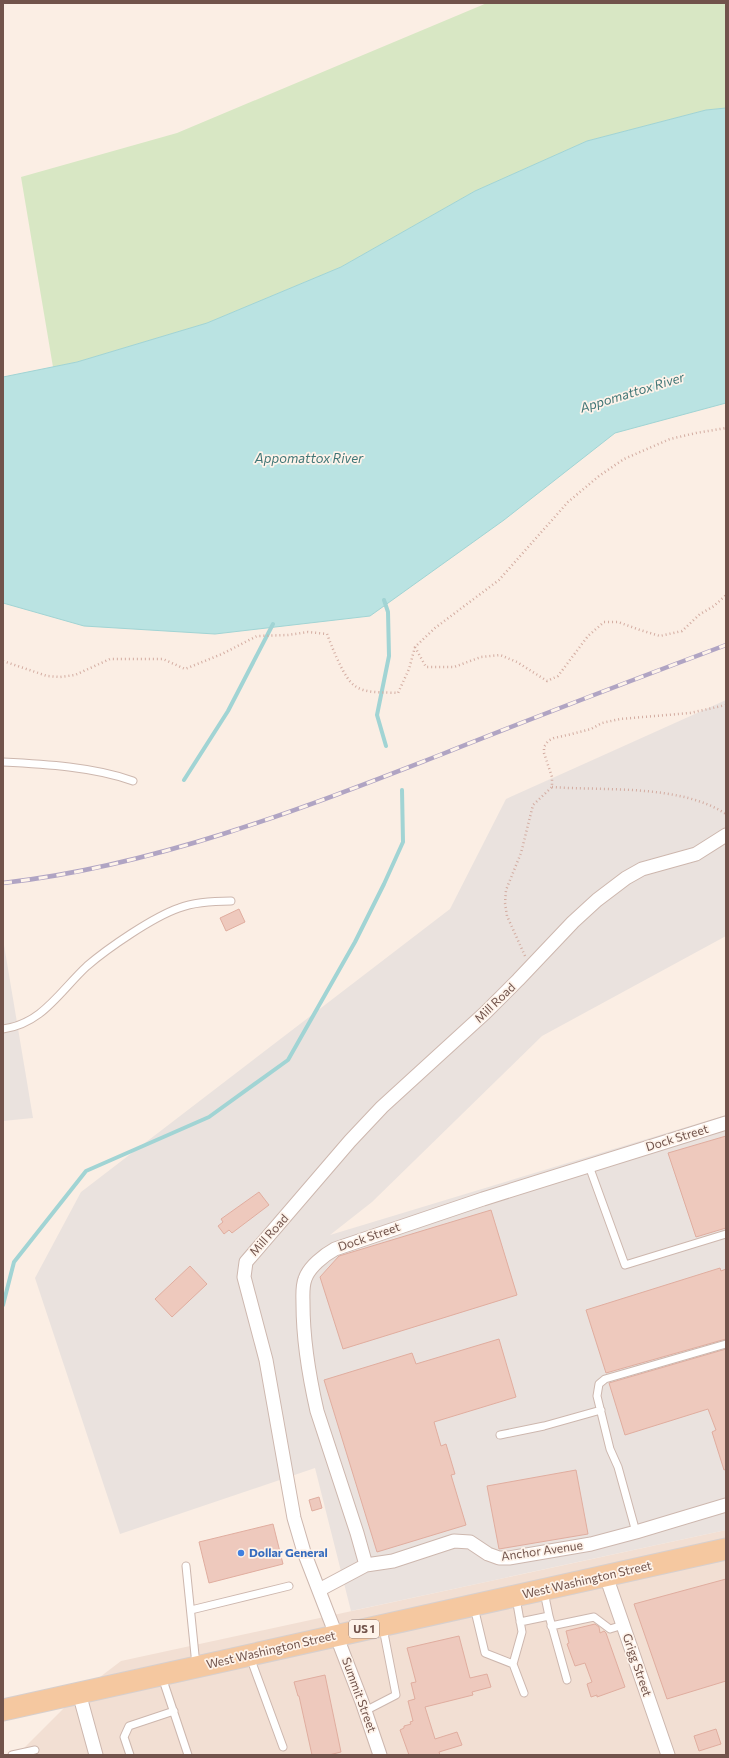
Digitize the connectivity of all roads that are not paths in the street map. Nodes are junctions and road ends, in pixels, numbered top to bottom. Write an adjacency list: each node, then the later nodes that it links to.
1 (3, 762): 2 (lane)
2 (133, 781)
3 (726, 835): 19 (street, Mill Road)
4 (230, 901): 5 (lane)
5 (3, 1029)
6 (726, 1123): 7 (street, Dock Street)
7 (589, 1166): 8 (lane); 15 (street, Dock Street)
8 (726, 1234)
9 (726, 1344): 10 (lane)
10 (601, 1410): 11 (lane); 13 (lane)
11 (500, 1434)
12 (726, 1504): 13 (street, Anchor Avenue)
13 (636, 1532): 15 (street, Anchor Avenue)
14 (726, 1549): 17 (main road, West Washington Street / US 1)
15 (366, 1565): 19 (street, Anchor Avenue)
16 (186, 1566): 23 (lane)
17 (606, 1576): 20 (main road, West Washington Street / US 1); 28 (street, Grigg Street)
18 (289, 1586): 23 (lane)
19 (319, 1590): 29 (street, Mill Road)
20 (543, 1590): 21 (main road, West Washington Street / US 1); 24 (lane)
21 (515, 1596): 22 (main road, West Washington Street / US 1); 25 (lane)
22 (473, 1605): 26 (main road, West Washington Street / US 1); 31 (lane)
23 (190, 1610): 32 (lane)
24 (549, 1616): 25 (lane); 27 (lane)
25 (520, 1622): 31 (lane)
26 (382, 1626): 29 (main road, West Washington Street / US 1); 39 (lane)
27 (551, 1626): 28 (lane); 34 (lane)
28 (623, 1626): 47 (street, Grigg Street)
29 (337, 1636): 30 (main road, West Washington Street / US 1); 39 (street, Summit Street)
30 (249, 1655): 32 (main road, West Washington Street / US 1); 40 (lane)
31 (513, 1664): 35 (lane)
32 (196, 1667): 33 (main road, West Washington Street / US 1)
33 (161, 1675): 36 (main road, West Washington Street / US 1); 38 (lane)
34 (567, 1680)
35 (524, 1692)
36 (79, 1693): 37 (main road, West Washington Street / US 1); 43 (street)
37 (3, 1710)
38 (174, 1711): 44 (lane); 45 (lane)
39 (365, 1711): 46 (street, Summit Street)
40 (283, 1747)
41 (35, 1750): 42 (lane)
42 (12, 1755)
43 (96, 1755)
44 (130, 1755)
45 (188, 1755)
46 (380, 1755)
47 (668, 1755)

